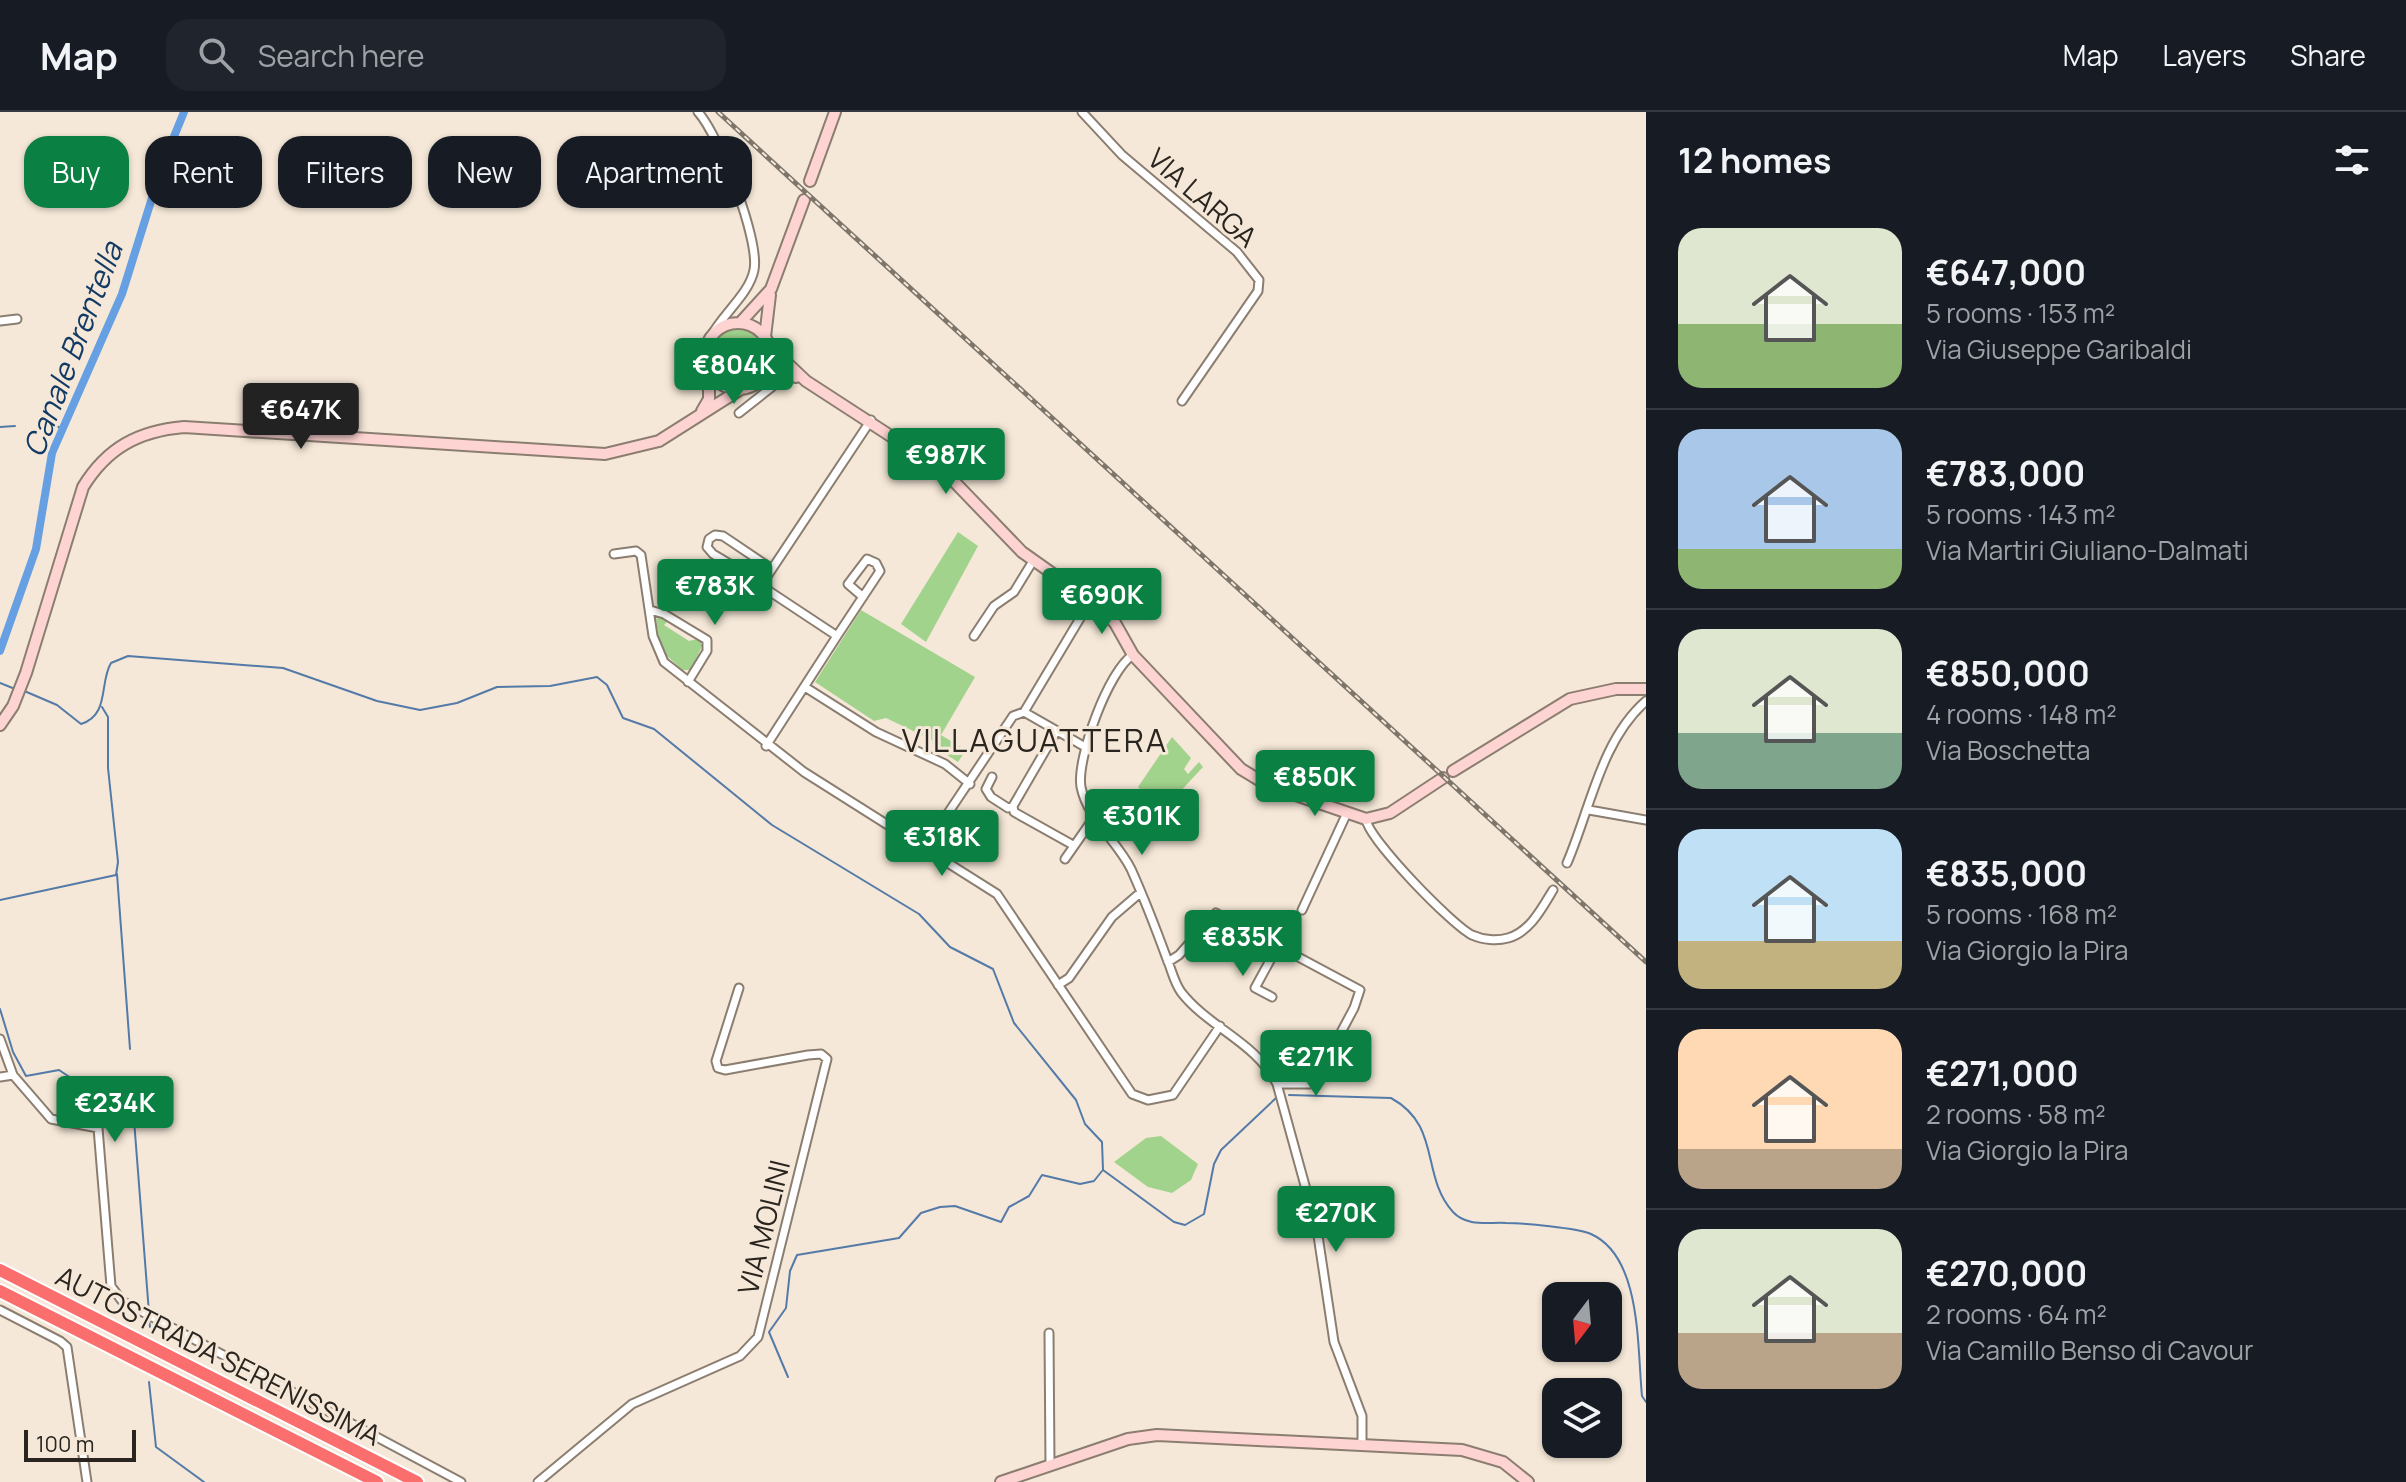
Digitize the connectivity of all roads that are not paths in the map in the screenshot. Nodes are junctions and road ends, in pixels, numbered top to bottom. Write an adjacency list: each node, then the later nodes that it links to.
1 (698, 112): 7 (street)
2 (835, 112): 4 (street)
3 (1082, 112): 18 (street, VIA LARGA)
4 (810, 181)
5 (804, 200): 6 (street)
6 (771, 289): 8 (street); 13 (street)
7 (738, 297): 8 (street); 11 (street); 12 (street)
8 (755, 309): 11 (street)
9 (17, 319): 10 (street)
10 (0, 321)
11 (740, 323): 12 (street); 13 (street)
12 (710, 338): 15 (street)
13 (767, 342): 14 (street); 16 (street)
14 (789, 372): 16 (street); 19 (street); 21 (street)
15 (709, 373): 17 (street); 20 (street)
16 (764, 376): 17 (street)
17 (741, 389): 20 (street)
18 (1182, 401)
19 (739, 413)
20 (696, 419): 37 (street)
21 (871, 420): 23 (street); 24 (street)
22 (614, 554): 28 (street)
23 (1033, 561): 27 (street); 30 (street)
24 (772, 569): 25 (street); 25 (street)
25 (765, 585): 29 (street)
26 (863, 597): 26 (street); 29 (street)
27 (1091, 600): 31 (street); 36 (street)
28 (650, 610): 32 (street); 32 (street)
29 (837, 636): 33 (street)
30 (974, 636)
31 (1133, 655): 40 (street); 45 (street)
32 (688, 682): 39 (street)
33 (805, 687): 39 (street); 42 (street)
34 (1646, 689): 47 (street)
35 (1646, 701): 44 (street)
36 (1024, 712): 38 (street); 42 (street)
37 (0, 725)
38 (1056, 732): 40 (street); 43 (street)
39 (766, 746): 50 (street)
40 (1087, 748): 46 (street)
41 (992, 777): 43 (street)
42 (970, 784): 50 (street)
43 (1013, 806): 49 (street)
44 (1589, 810): 48 (street); 52 (street)
45 (1346, 815): 47 (street); 55 (street)
46 (1095, 816): 49 (street); 54 (street)
47 (1366, 819): 53 (street)
48 (1646, 820)
49 (1073, 845): 51 (street)
50 (924, 849): 58 (street)
51 (1065, 859)
52 (1567, 863)
53 (1553, 890)
54 (1140, 893): 57 (street); 58 (street)
55 (1302, 910)
56 (1279, 944): 57 (street); 60 (street); 65 (street)
57 (1168, 962): 61 (street)
58 (1058, 985): 61 (street)
59 (739, 988): 76 (street, VIA MOLINI)
60 (1272, 997)
61 (1220, 1026): 65 (street)
62 (0, 1039): 63 (street)
63 (13, 1075): 64 (street); 75 (street)
64 (0, 1077)
65 (1277, 1084): 70 (street)
66 (0, 1270): 74 (highway, AUTOSTRADA SERENISSIMA)
67 (0, 1291): 73 (highway, AUTOSTRADA SERENISSIMA)
68 (0, 1310): 72 (street)
69 (1049, 1333): 71 (street)
70 (1362, 1445): 71 (street); 78 (street)
71 (1050, 1465): 77 (street)
72 (87, 1482)
73 (377, 1482)
74 (417, 1482)
75 (461, 1482)
76 (538, 1482)
77 (1001, 1482)
78 (1528, 1482)

